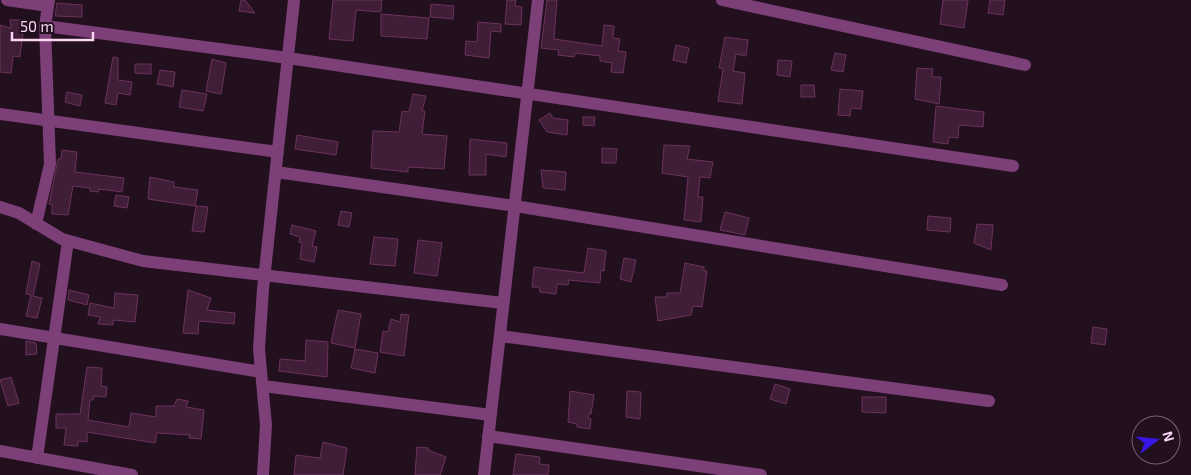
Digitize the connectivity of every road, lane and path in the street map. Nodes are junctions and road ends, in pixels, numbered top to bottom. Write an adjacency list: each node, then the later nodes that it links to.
1 (7, 0): 5 (street)
2 (294, 0): 7 (street)
3 (538, 0): 9 (street)
4 (722, 0): 8 (street)
5 (48, 3): 6 (street)
6 (46, 26): 7 (street); 11 (street)
7 (288, 58): 9 (street); 12 (street)
8 (1025, 66)
9 (527, 94): 13 (street); 15 (street)
10 (0, 114): 11 (street)
11 (48, 120): 12 (street); 17 (street)
12 (278, 152): 14 (street)
13 (1013, 166)
14 (276, 172): 15 (street); 19 (street)
15 (515, 206): 20 (street); 21 (street)
16 (0, 207): 17 (street)
17 (36, 224): 18 (street)
18 (68, 240): 19 (street); 24 (street)
19 (264, 276): 21 (street); 25 (street)
20 (1002, 285)
21 (504, 303): 23 (street)
22 (0, 329): 24 (street)
23 (500, 336): 27 (street); 28 (street)
24 (54, 338): 25 (street); 31 (street)
25 (261, 372): 26 (street)
26 (262, 386): 28 (street); 33 (street)
27 (989, 401)
28 (491, 415): 29 (street)
29 (488, 436): 34 (street); 35 (street)
30 (0, 451): 31 (street)
31 (37, 458): 32 (street)
32 (132, 475)
33 (263, 475)
34 (484, 475)
35 (761, 475)

